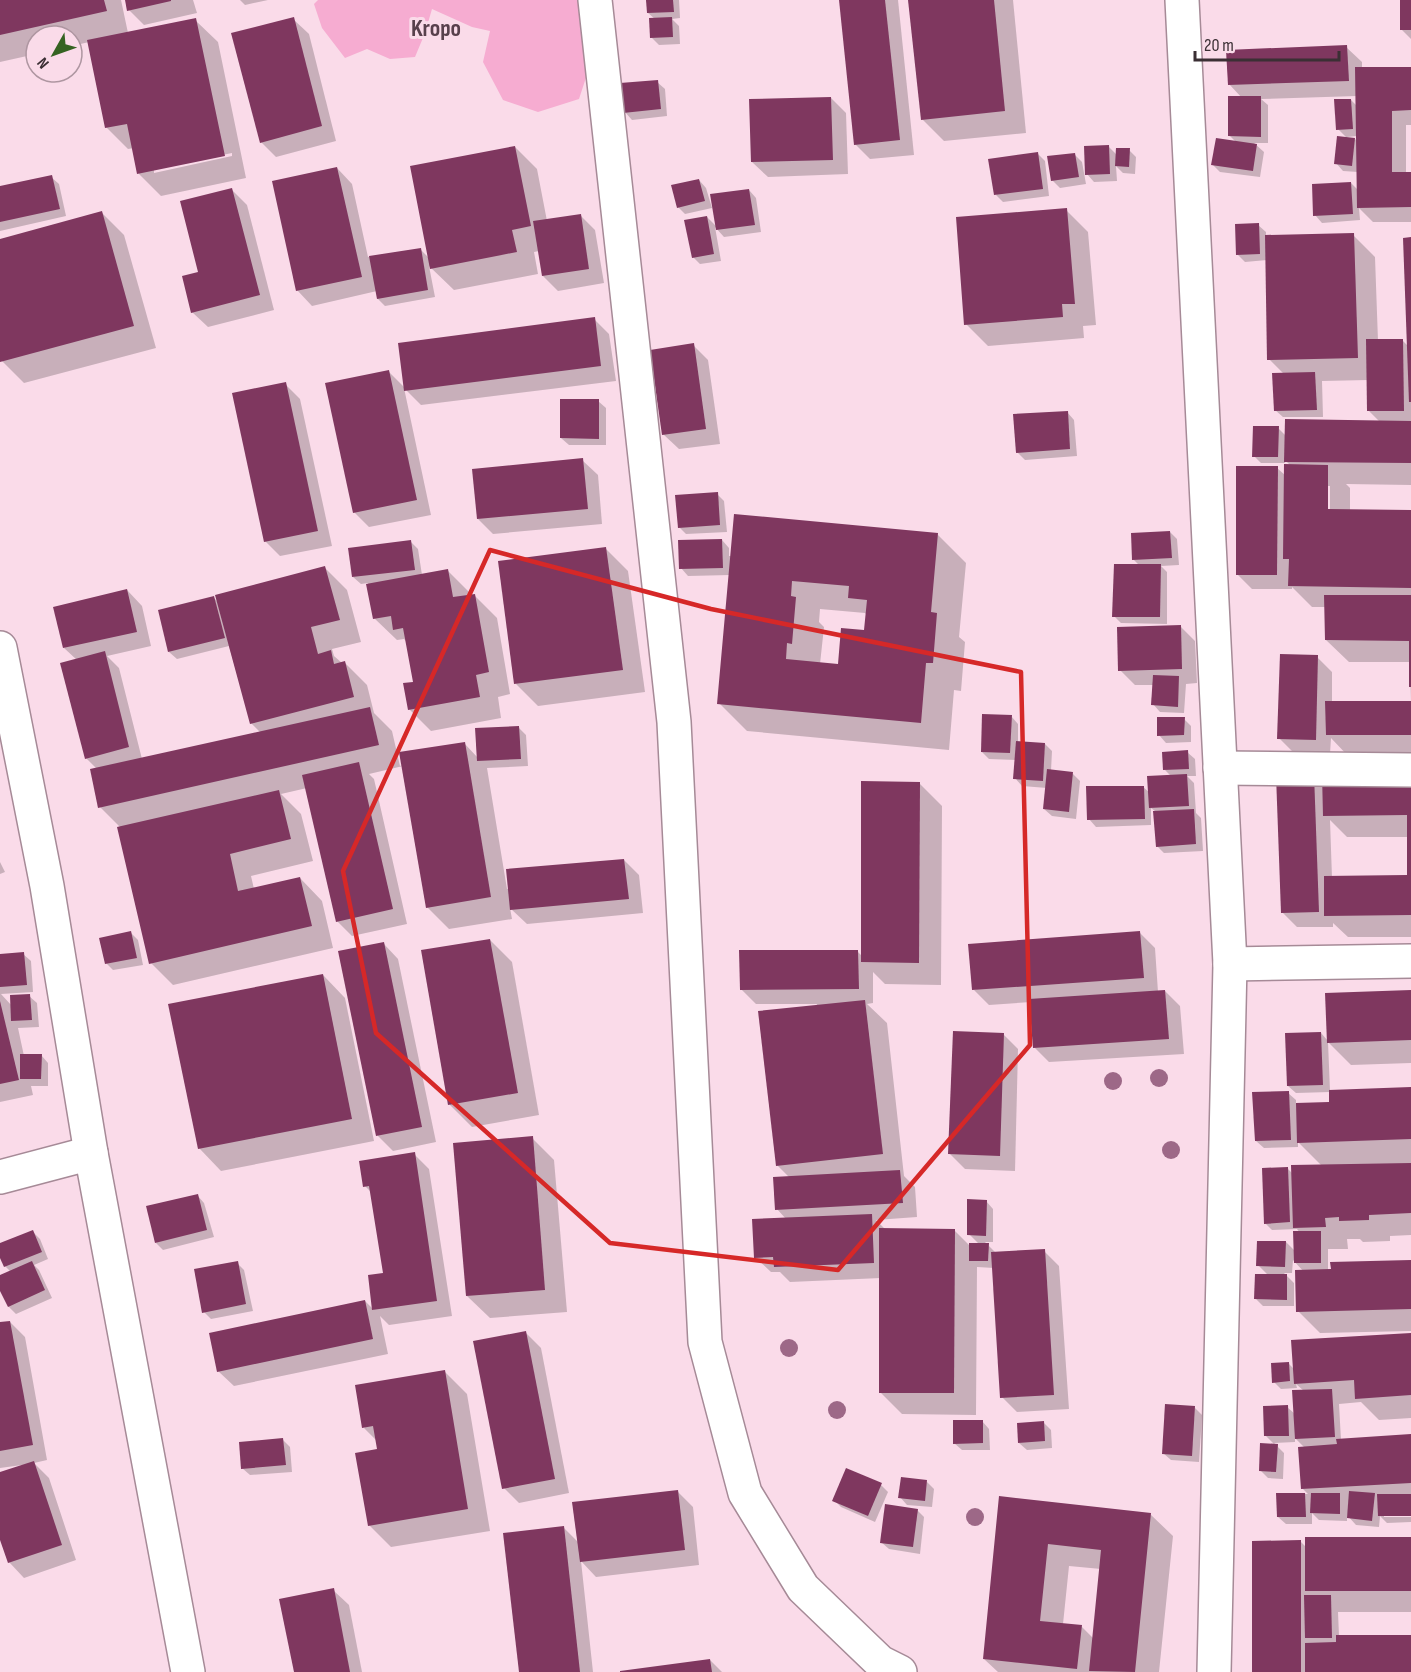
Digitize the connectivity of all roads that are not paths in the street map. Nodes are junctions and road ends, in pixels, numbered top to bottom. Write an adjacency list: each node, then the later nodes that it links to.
1 (595, 0): 11 (street)
2 (1182, 0): 4 (street)
3 (0, 648): 8 (street)
4 (1220, 768): 5 (street); 7 (street)
5 (1411, 770)
6 (1411, 961): 7 (street)
7 (1230, 964): 12 (street)
8 (91, 1153): 9 (street); 10 (street)
9 (0, 1178)
10 (188, 1672)
11 (900, 1672)
12 (1214, 1672)

